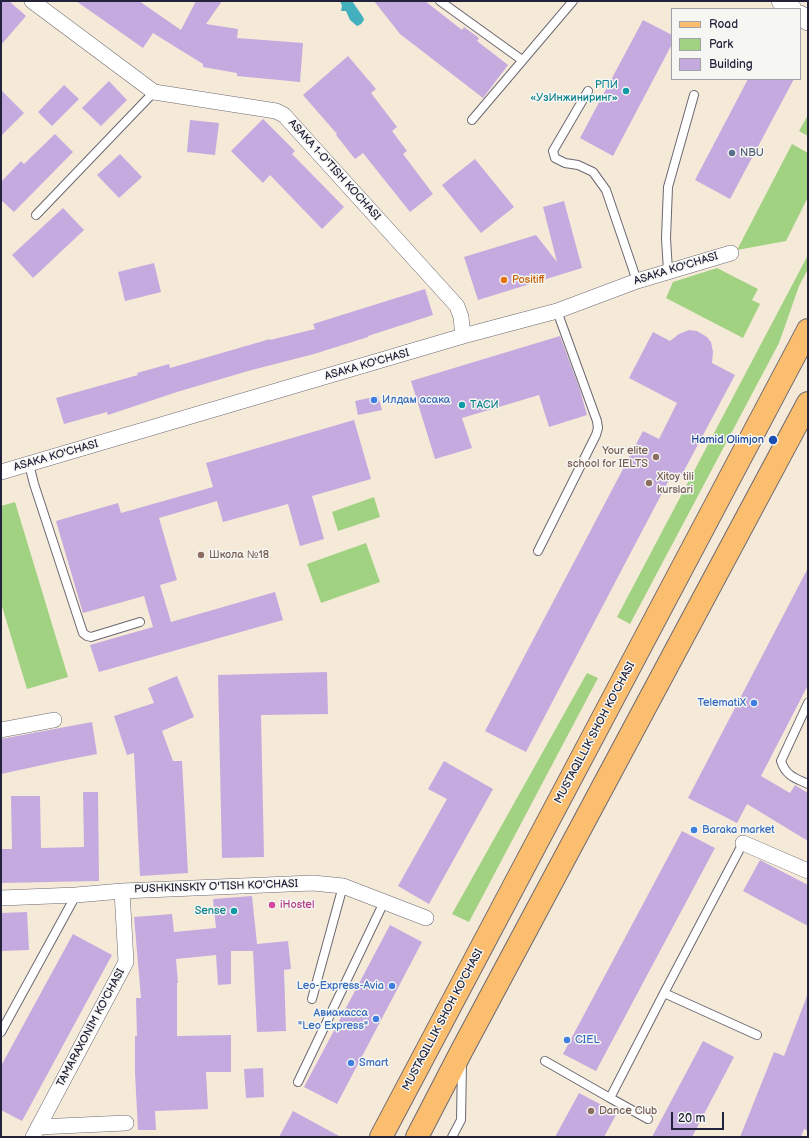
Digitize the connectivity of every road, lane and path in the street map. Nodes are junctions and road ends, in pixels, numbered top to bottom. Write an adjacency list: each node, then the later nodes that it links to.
1 (32, 1): 8 (street, ASAKA 1-O'TISH KOCHASI)
2 (440, 1): 6 (lane)
3 (573, 1): 6 (lane)
4 (781, 1): 5 (street)
5 (791, 8)
6 (522, 60): 10 (lane)
7 (588, 91): 14 (lane)
8 (154, 92): 11 (lane); 17 (street, ASAKA 1-O'TISH KOCHASI)
9 (694, 95): 13 (lane)
10 (472, 120)
11 (36, 216)
12 (732, 253): 13 (street, ASAKA KO'CHASI)
13 (668, 271): 14 (street, ASAKA KO'CHASI)
14 (637, 280): 15 (street, ASAKA KO'CHASI)
15 (557, 310): 17 (street, ASAKA KO'CHASI); 21 (lane)
16 (808, 330): 46 (main road, MUSTAQILLIK SHOH KO'CHASI)
17 (463, 336): 19 (street, ASAKA KO'CHASI)
18 (808, 403): 39 (main road)
19 (29, 464): 20 (street, ASAKA KO'CHASI); 22 (lane)
20 (1, 472)
21 (538, 551)
22 (140, 622)
23 (808, 703): 26 (lane)
24 (54, 720): 25 (street)
25 (1, 730)
26 (808, 784)
27 (743, 842): 28 (street); 35 (lane)
28 (808, 871)
29 (343, 886): 30 (street, PUSHKINSKIY O'TISH KO'CHASI); 33 (street, PUSHKINSKIY O'TISH KO'CHASI); 36 (lane)
30 (122, 891): 31 (street, PUSHKINSKIY O'TISH KO'CHASI); 45 (street, TAMARAXONIM KO'CHASI)
31 (76, 895): 32 (street, PUSHKINSKIY O'TISH KO'CHASI); 37 (lane)
32 (1, 898)
33 (384, 902): 34 (street, PUSHKINSKIY O'TISH KO'CHASI); 41 (lane)
34 (426, 918)
35 (664, 993): 38 (lane); 42 (lane)
36 (312, 999)
37 (1, 1032)
38 (756, 1035)
39 (462, 1050): 47 (main road); 48 (lane)
40 (545, 1061): 42 (lane)
41 (298, 1082)
42 (610, 1098): 43 (lane)
43 (648, 1119)
44 (126, 1123): 45 (street)
45 (36, 1132)
46 (381, 1137)
47 (417, 1137)
48 (452, 1137)

